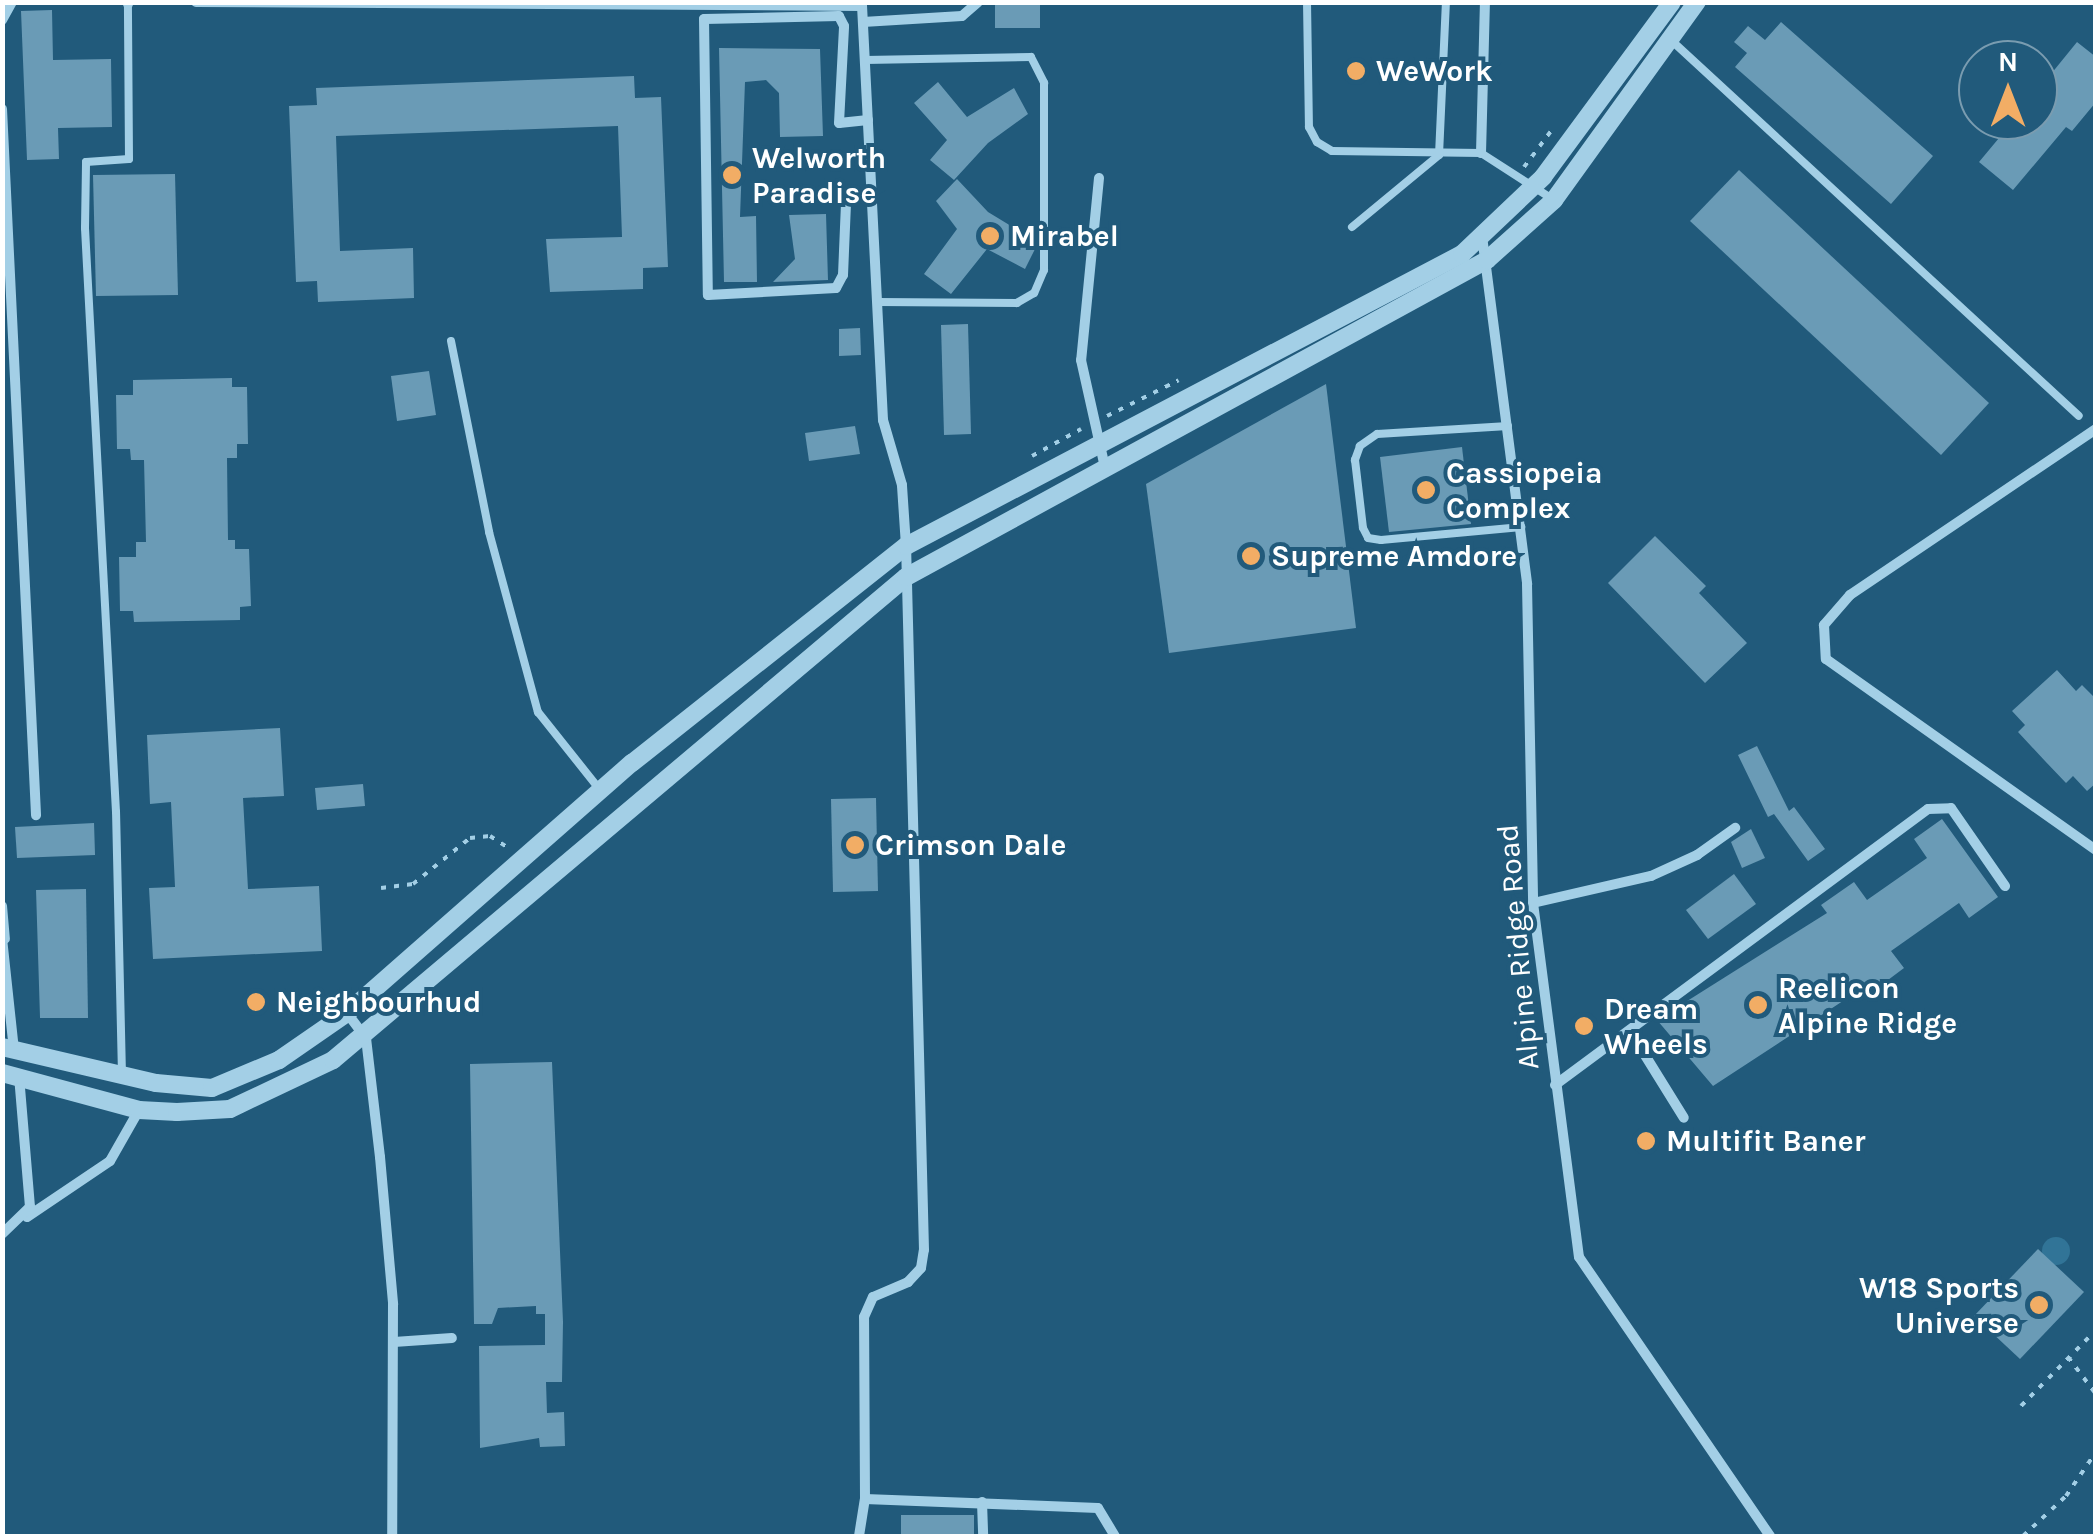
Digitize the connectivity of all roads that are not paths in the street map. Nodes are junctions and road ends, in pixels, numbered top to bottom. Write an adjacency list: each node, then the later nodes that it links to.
1 (12, 2): 11 (street)
2 (196, 2): 10 (street)
3 (978, 2): 12 (street)
4 (1306, 2): 18 (lane)
5 (1446, 2): 18 (lane)
6 (1485, 2): 17 (street)
7 (1672, 2): 20 (street)
8 (1697, 2): 13 (street)
9 (128, 3): 49 (lane)
10 (862, 4): 12 (street)
11 (2, 20)
12 (863, 22): 14 (street)
13 (1672, 41): 22 (street); 28 (lane)
14 (865, 60): 16 (street); 26 (lane)
15 (2, 109): 37 (street)
16 (868, 120): 21 (street); 21 (street)
17 (1480, 153): 18 (lane); 20 (lane)
18 (1439, 155): 23 (lane)
19 (1099, 178): 31 (street)
20 (1534, 186): 22 (lane); 24 (street)
21 (872, 194): 26 (street)
22 (1554, 200): 25 (street)
23 (1352, 227)
24 (1482, 236): 25 (street, Alpine Ridge Road); 31 (street)
25 (1487, 260): 29 (street, Alpine Ridge Road); 32 (street)
26 (878, 302): 34 (street)
27 (451, 342): 36 (lane)
28 (2079, 416)
29 (1508, 426): 33 (street, Alpine Ridge Road); 33 (lane)
30 (2096, 428): 39 (street)
31 (1096, 442): 32 (street); 34 (street)
32 (1104, 467): 35 (street)
33 (1521, 527): 41 (street, Alpine Ridge Road)
34 (906, 546): 35 (street); 36 (street)
35 (906, 576): 46 (street); 57 (street)
36 (601, 790): 44 (street)
37 (36, 815)
38 (1735, 828): 41 (street)
39 (2096, 850)
40 (2005, 886): 45 (street)
41 (1532, 903): 50 (street, Alpine Ridge Road)
42 (2, 906): 43 (street)
43 (4, 939): 47 (street)
44 (347, 1013): 46 (street); 49 (street)
45 (1630, 1031): 50 (street); 52 (street)
46 (366, 1038): 51 (street); 56 (street)
47 (8, 1049): 49 (street)
48 (11, 1075): 51 (street); 53 (street)
49 (122, 1075)
50 (1555, 1085): 63 (street, Alpine Ridge Road)
51 (139, 1110): 53 (street)
52 (1684, 1118)
53 (26, 1218): 54 (street)
54 (2, 1234)
55 (452, 1338): 56 (street)
56 (394, 1342): 59 (street)
57 (865, 1499): 58 (street); 60 (street)
58 (982, 1502): 61 (street); 62 (street)
59 (392, 1536)
60 (859, 1536)
61 (984, 1536)
62 (1115, 1536)
63 (1770, 1536)

